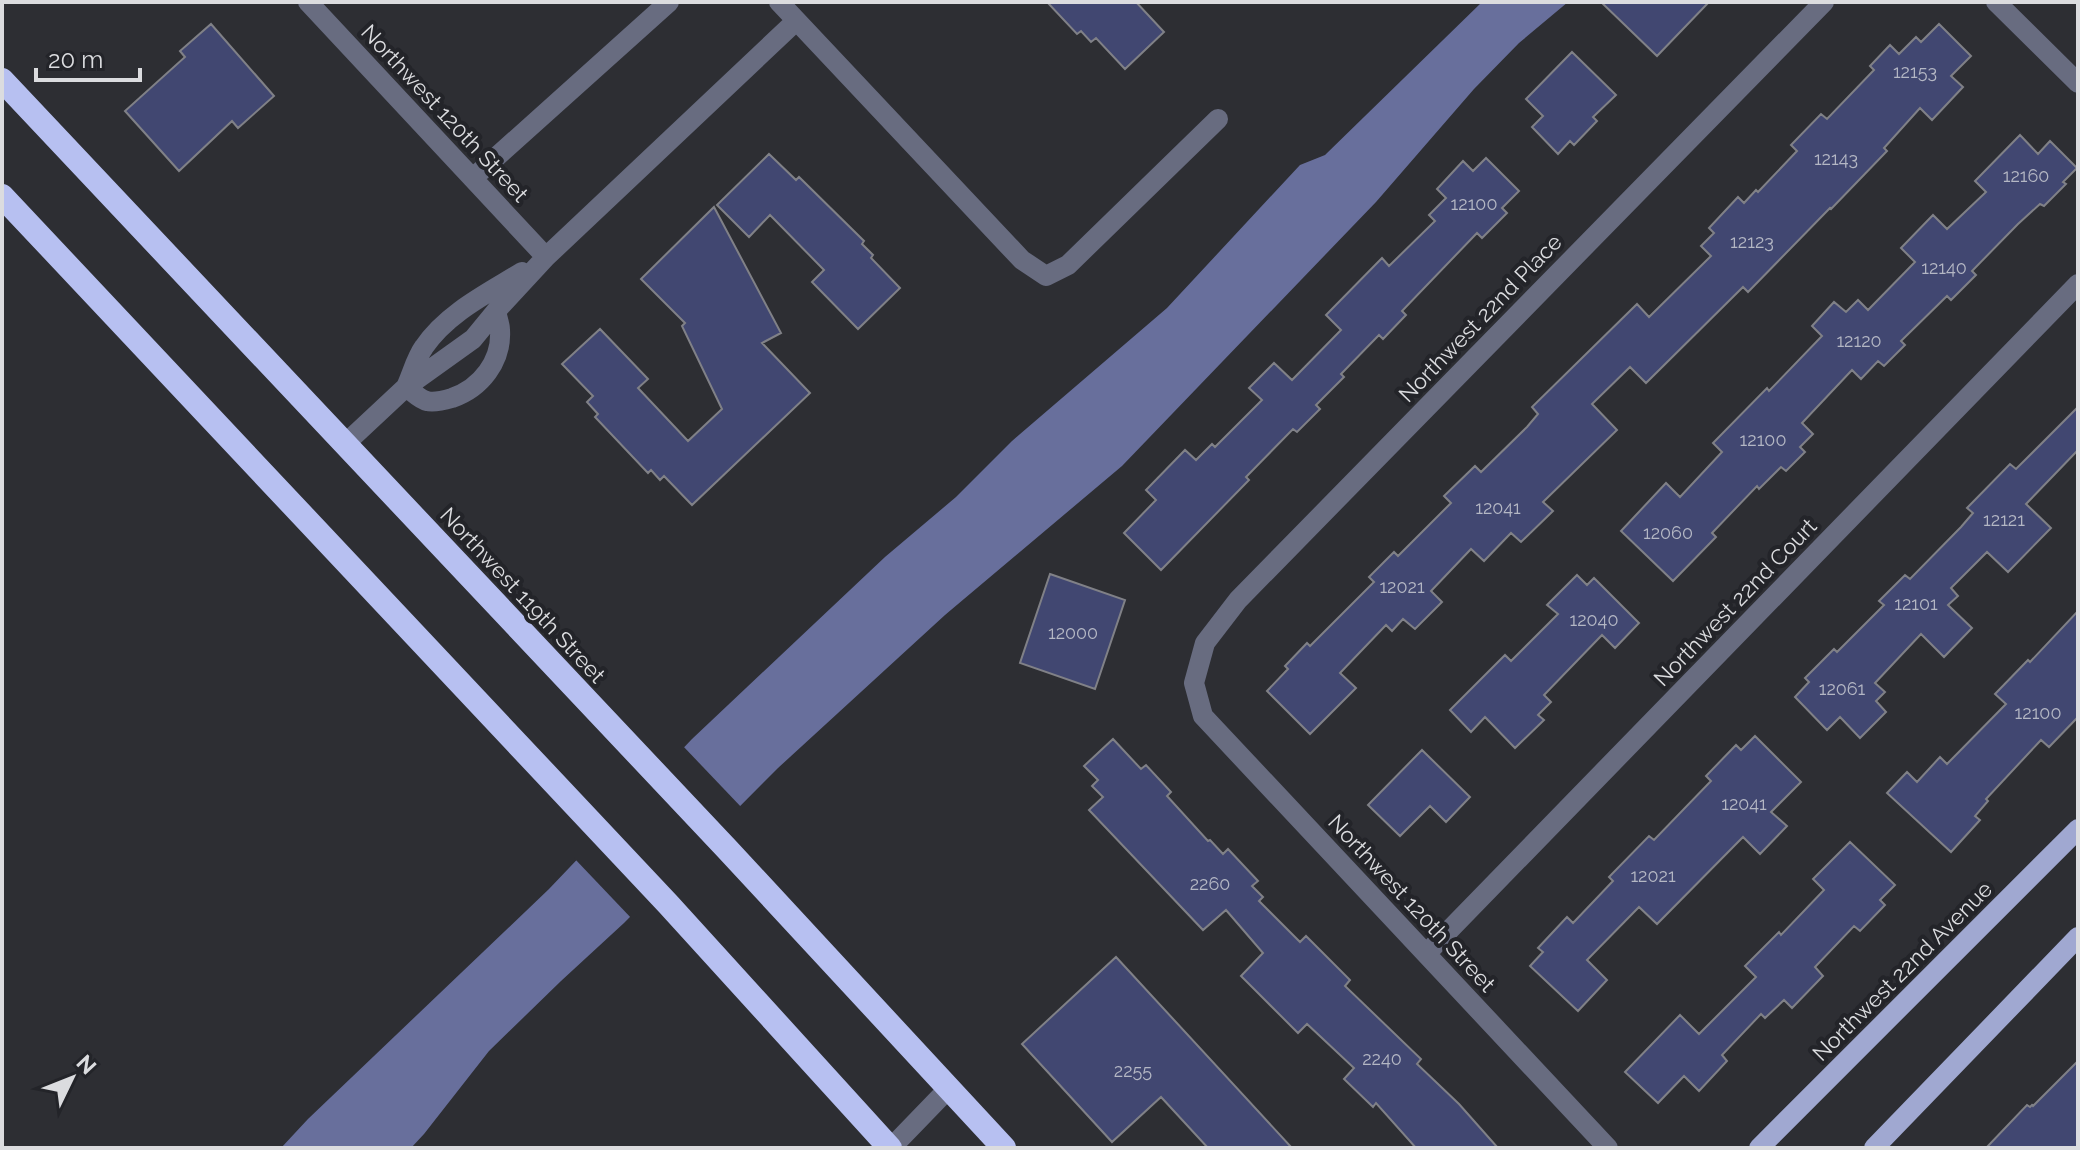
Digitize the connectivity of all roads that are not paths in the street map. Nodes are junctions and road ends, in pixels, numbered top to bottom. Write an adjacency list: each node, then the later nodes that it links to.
1 (308, 2): 10 (street, Northwest 120th Street)
2 (669, 2): 10 (street)
3 (779, 2): 6 (street)
4 (1824, 2): 17 (street, Northwest 22nd Place)
5 (1996, 2): 8 (street)
6 (796, 21): 9 (street); 12 (street)
7 (2, 80): 16 (highway, Northwest 119th Street)
8 (2078, 83)
9 (1218, 119)
10 (473, 178): 12 (street, Northwest 120th Street)
11 (2, 196): 22 (highway)
12 (546, 257): 14 (street); 15 (street)
13 (2078, 284): 20 (street, Northwest 22nd Court)
14 (496, 311): 15 (street); 15 (street)
15 (406, 387): 16 (street)
16 (345, 444): 21 (highway, Northwest 119th Street)
17 (1194, 683): 20 (street, Northwest 120th Street)
18 (2078, 829): 25 (main road, Northwest 22nd Avenue)
19 (2078, 937): 26 (main road)
20 (1427, 953): 24 (street, Northwest 120th Street)
21 (949, 1088): 22 (street); 23 (highway, Northwest 119th Street)
22 (891, 1148)
23 (1004, 1148)
24 (1608, 1148)
25 (1759, 1148)
26 (1874, 1148)

